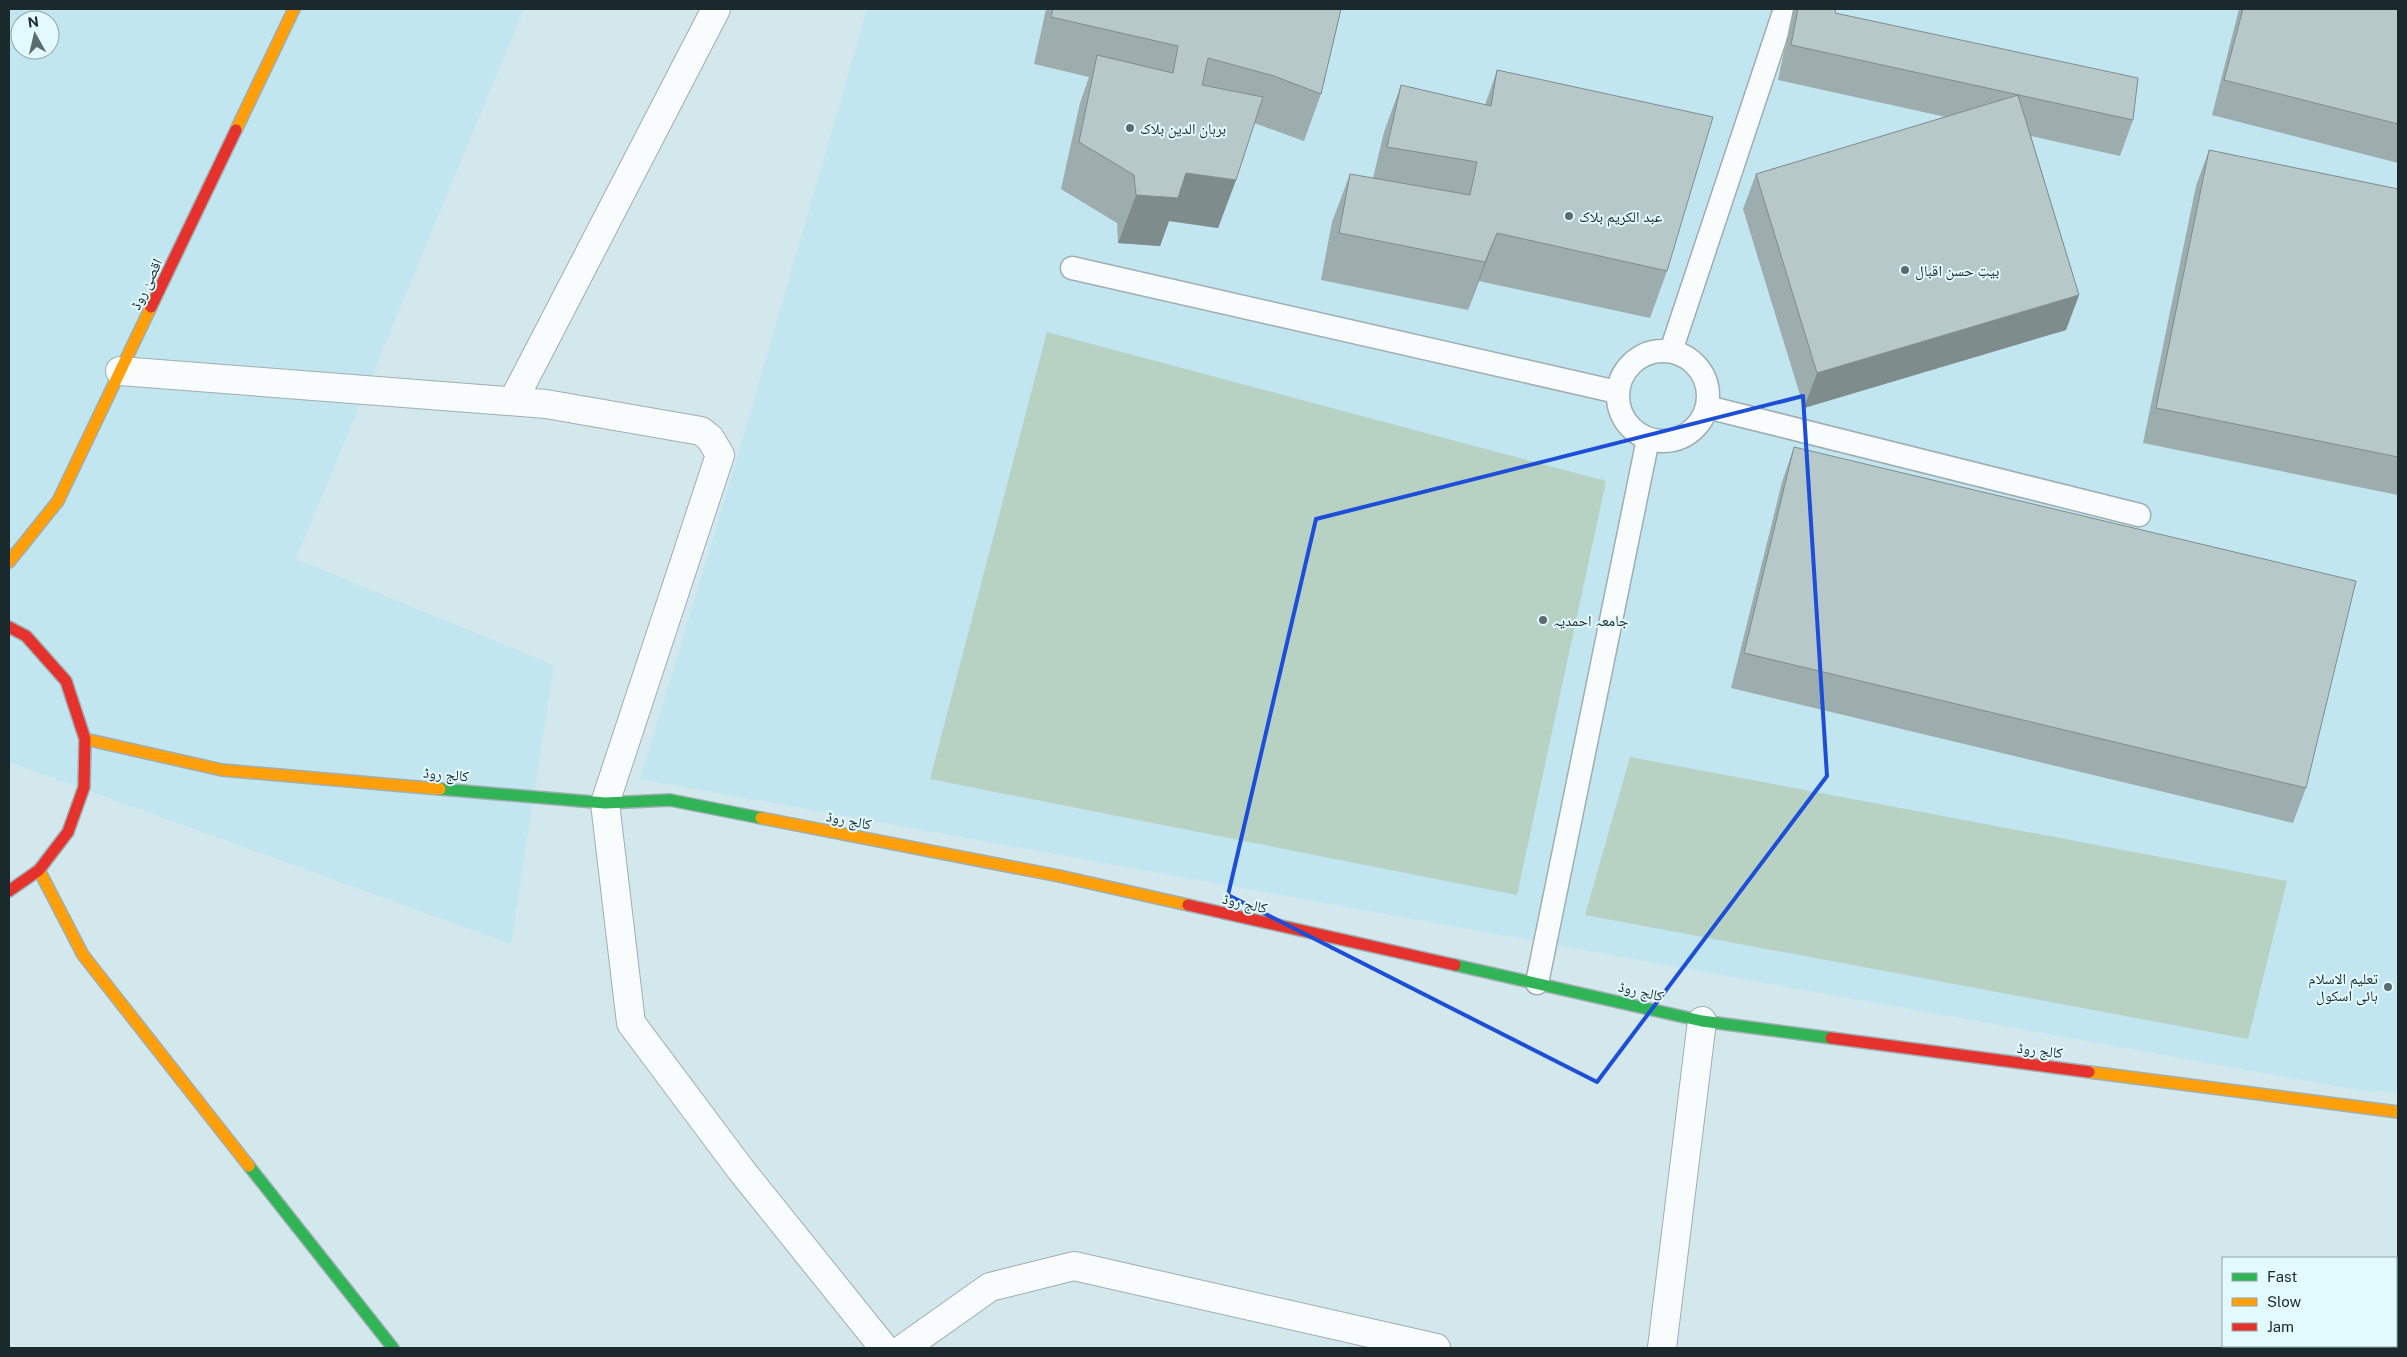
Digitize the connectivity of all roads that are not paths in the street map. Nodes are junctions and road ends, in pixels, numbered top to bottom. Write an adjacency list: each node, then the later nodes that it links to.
1 (294, 9): 6 (main road, اقصیٰ روڈ)
2 (716, 9): 8 (street)
3 (1785, 9): 5 (lane)
4 (1072, 268): 7 (lane)
5 (1671, 351): 7 (lane); 9 (lane)
6 (120, 372): 8 (street); 12 (main road, اقصیٰ روڈ)
7 (1617, 392): 10 (lane)
8 (512, 402): 15 (street)
9 (1707, 406): 10 (lane); 11 (lane)
10 (1648, 439): 18 (lane)
11 (2139, 516)
12 (9, 562)
13 (9, 627): 14 (main road)
14 (85, 739): 15 (main road, کالج روڈ); 16 (main road)
15 (605, 803): 18 (main road, کالج روڈ); 22 (street)
16 (39, 870): 17 (main road); 21 (main road)
17 (9, 891)
18 (1537, 983): 19 (main road, کالج روڈ)
19 (1702, 1021): 20 (main road, کالج روڈ); 25 (street)
20 (2398, 1112)
21 (393, 1348)
22 (884, 1348)
23 (904, 1348): 24 (street)
24 (1436, 1348)
25 (1662, 1348)

